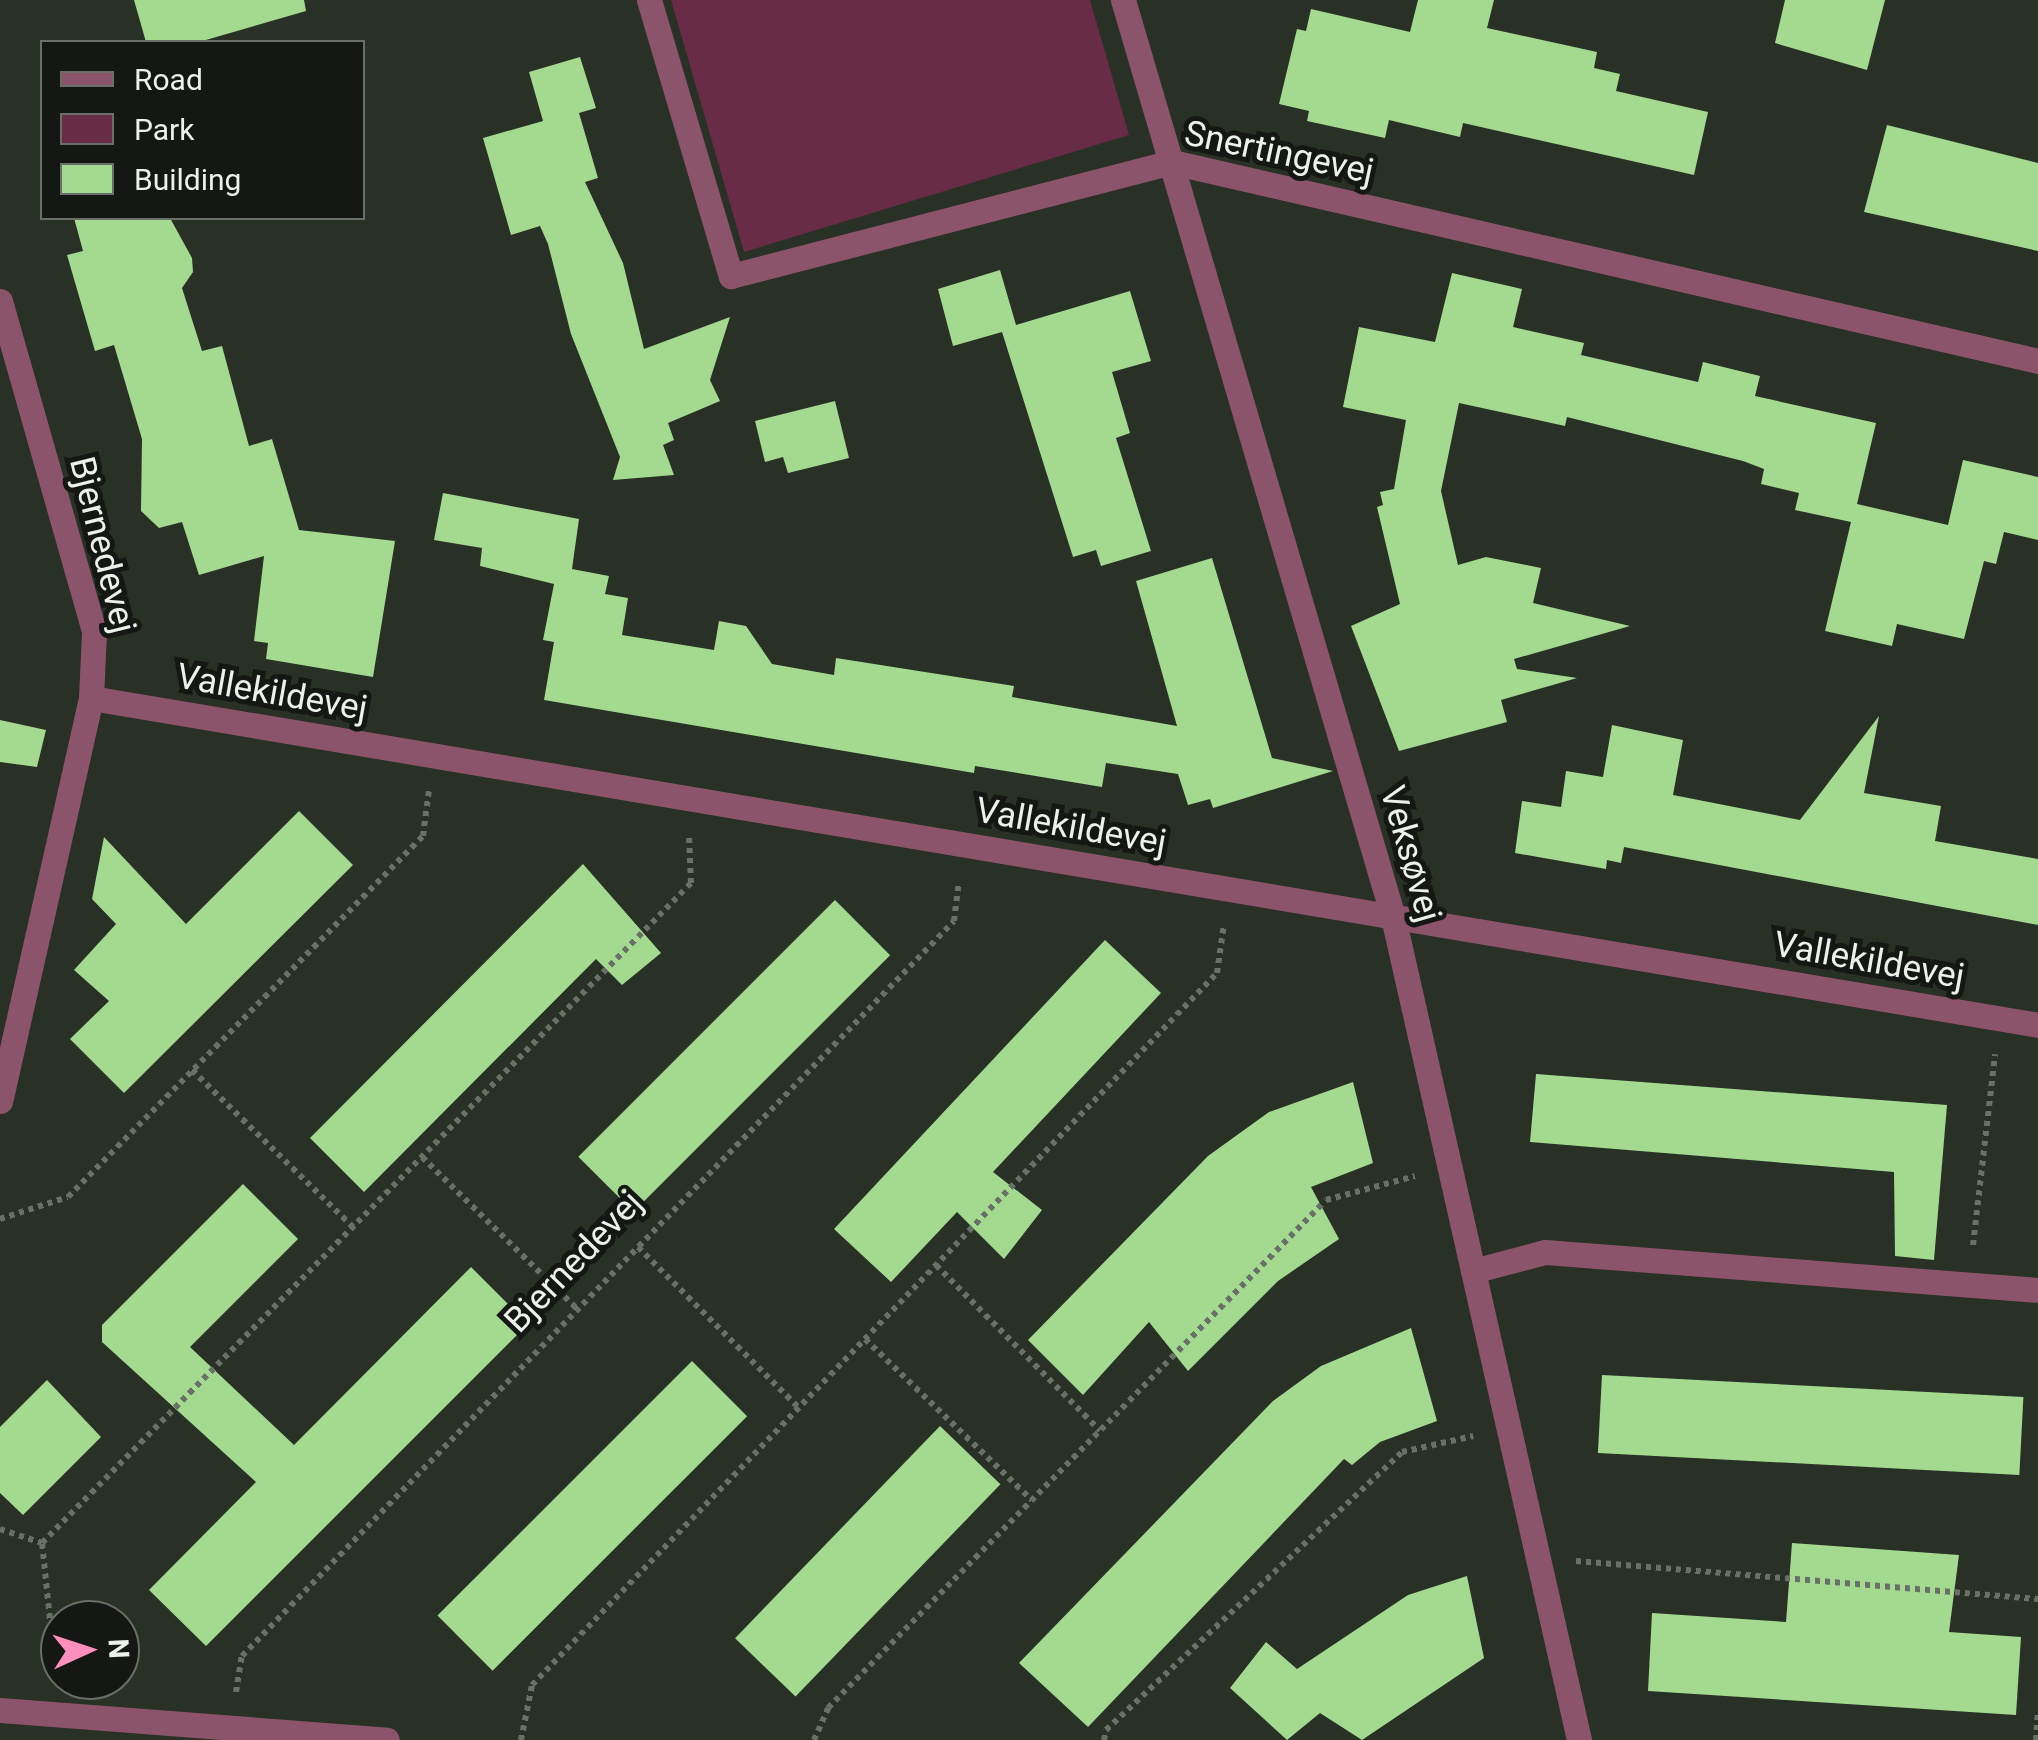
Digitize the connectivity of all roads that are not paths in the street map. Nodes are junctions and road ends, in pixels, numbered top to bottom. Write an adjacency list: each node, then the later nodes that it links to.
1 (649, 0): 3 (street, Snertingevej)
2 (1123, 0): 3 (street, Veksøvej)
3 (1172, 162): 5 (street, Snertingevej); 7 (street, Veksøvej)
4 (0, 301): 6 (street, Bjernedevej)
5 (2038, 361)
6 (92, 698): 7 (street, Vallekildevej); 8 (street, Bjernedevej)
7 (1394, 916): 9 (street, Vallekildevej); 11 (street, Veksøvej)
8 (10, 1017): 10 (street, Bjernedevej)
9 (2038, 1025)
10 (0, 1101)
11 (1472, 1271): 12 (street); 15 (street, Veksøvej)
12 (2038, 1290)
13 (0, 1710): 14 (street)
14 (387, 1740)
15 (1579, 1740)

